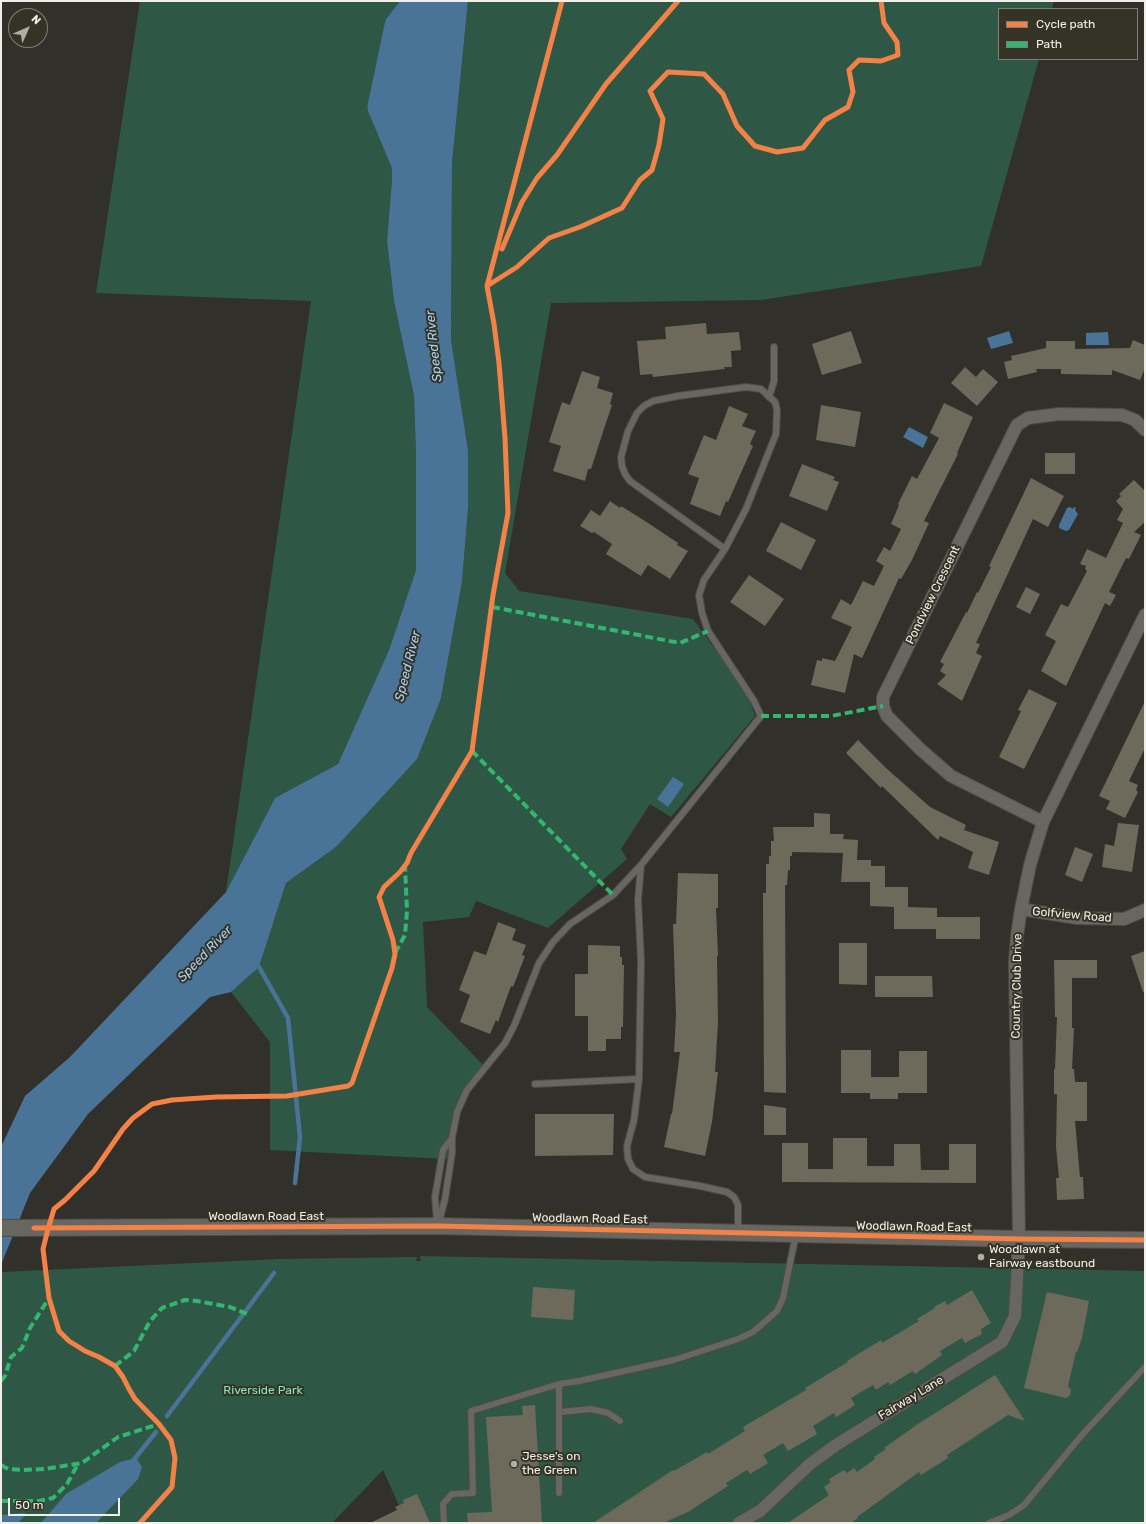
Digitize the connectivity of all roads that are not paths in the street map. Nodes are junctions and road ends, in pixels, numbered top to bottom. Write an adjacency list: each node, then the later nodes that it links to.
1 (774, 348): 2 (lane)
2 (769, 397): 4 (lane); 4 (lane)
3 (1145, 430): 6 (street, Pondview Crescent)
4 (725, 549): 7 (lane)
5 (1145, 615): 6 (street, Country Club Drive)
6 (1043, 822): 8 (street, Country Club Drive)
7 (641, 865): 10 (lane); 12 (lane)
8 (1021, 910): 9 (street, Golfview Road); 17 (street, Country Club Drive)
9 (1145, 910)
10 (639, 1079): 11 (lane); 15 (lane)
11 (535, 1084)
12 (452, 1138): 13 (lane); 13 (lane)
13 (438, 1226): 14 (main road, Woodlawn Road East); 15 (main road, Woodlawn Road East)
14 (1, 1228)
15 (738, 1233): 16 (main road, Woodlawn Road East)
16 (796, 1234): 17 (main road, Woodlawn Road East); 21 (lane)
17 (1018, 1239): 18 (main road, Woodlawn Road East); 26 (street, Fairway Lane)
18 (1145, 1240)
19 (1145, 1367): 20 (lane)
20 (1142, 1373): 27 (lane)
21 (559, 1384): 22 (lane); 25 (lane)
22 (560, 1412): 23 (lane); 24 (lane)
23 (620, 1421)
24 (559, 1493)
25 (444, 1523)
26 (740, 1523)
27 (989, 1523)

